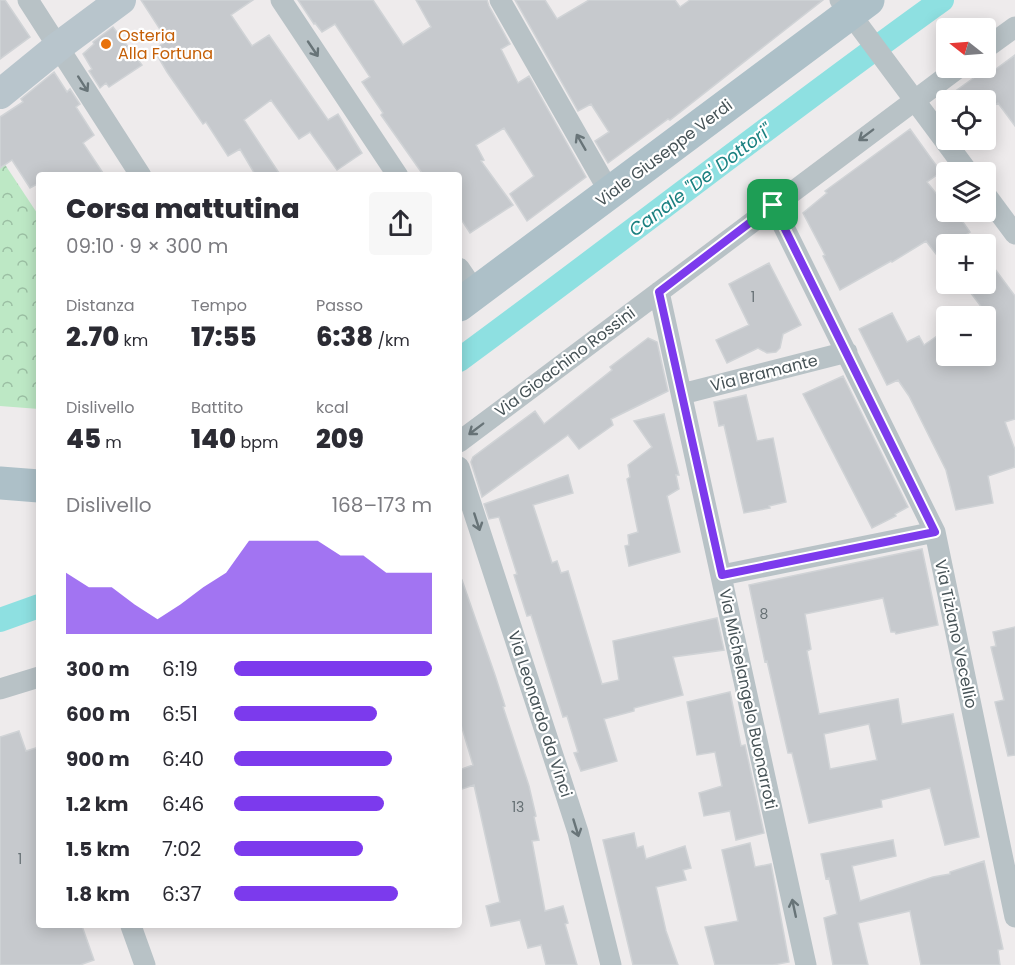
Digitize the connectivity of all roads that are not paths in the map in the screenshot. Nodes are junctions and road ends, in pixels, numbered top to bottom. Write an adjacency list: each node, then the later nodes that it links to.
1 (28, 0): 8 (street)
2 (121, 0): 8 (street)
3 (281, 0): 14 (street, one-way to 14)
4 (500, 0): 15 (street, one-way to 4)
5 (856, 13): 11 (street); 15 (main road, Viale Giuseppe Verdi)
6 (1015, 27): 7 (street)
7 (996, 41)
8 (59, 46): 10 (street); 13 (street, one-way to 13)
9 (944, 78): 11 (street, Via Gioachino Rossini)
10 (0, 94)
11 (913, 100): 12 (street); 16 (street, Via Gioachino Rossini, one-way to 16)
12 (960, 162)
13 (138, 172)
14 (395, 172)
15 (610, 193): 19 (main road, Viale Giuseppe Verdi)
16 (773, 205): 20 (street, Via Gioachino Rossini); 21 (street, Via Tiziano Vecellio)
17 (996, 208): 18 (street)
18 (1015, 234)
19 (464, 289)
20 (659, 292): 22 (street, Via Michelangelo Buonarroti); 23 (street, Via Gioachino Rossini, one-way to 23)
21 (847, 352): 22 (street, Via Bramante); 27 (street, Via Tiziano Vecellio)
22 (682, 394): 28 (street, Via Michelangelo Buonarroti)
23 (462, 440)
24 (462, 476): 34 (street, Via Leonardo da Vinci, one-way to 34)
25 (0, 483): 26 (main road)
26 (36, 486)
27 (935, 532): 28 (street); 31 (street, Via Tiziano Vecellio)
28 (722, 575): 35 (street, Via Michelangelo Buonarroti, one-way to 28)
29 (36, 678): 30 (street)
30 (0, 689)
31 (1015, 917)
32 (132, 928): 33 (street)
33 (145, 965)
34 (611, 965)
35 (806, 965)

